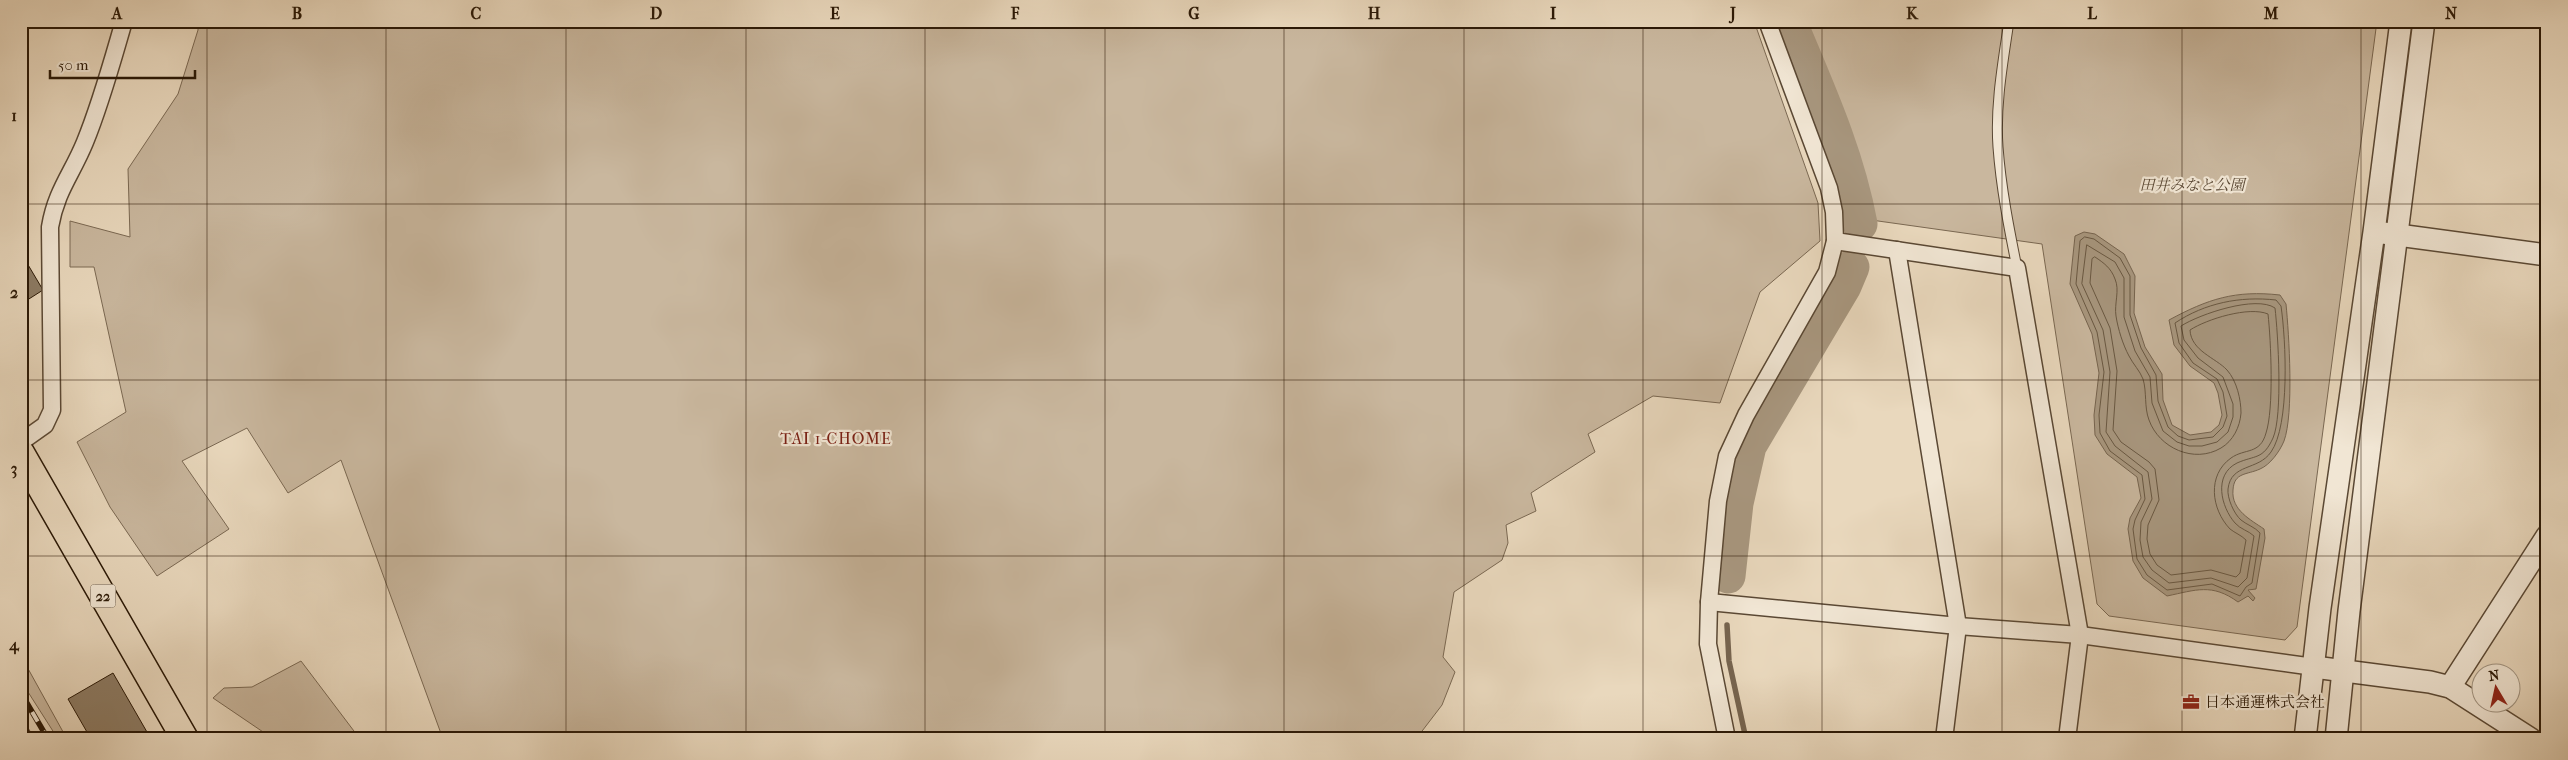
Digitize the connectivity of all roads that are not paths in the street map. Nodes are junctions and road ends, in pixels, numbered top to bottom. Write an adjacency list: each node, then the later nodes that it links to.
1 (124, 21): 12 (street)
2 (1766, 21): 8 (street)
3 (2009, 21): 11 (lane)
4 (2401, 21): 6 (street)
5 (2424, 21): 7 (street)
6 (2374, 232): 7 (street); 18 (street)
7 (2398, 235): 10 (street); 19 (street)
8 (1835, 241): 9 (street); 15 (street)
9 (1897, 250): 11 (street); 16 (street)
10 (2547, 255)
11 (2017, 268): 17 (street)
12 (21, 442)
13 (21, 454): 23 (main road, 22)
14 (2547, 536): 20 (street)
15 (1709, 602): 16 (street); 24 (street)
16 (1958, 626): 17 (street); 25 (street)
17 (2080, 634): 18 (street); 26 (street)
18 (2314, 667): 19 (street); 27 (street)
19 (2344, 671): 20 (street); 28 (street)
20 (2450, 687): 29 (street)
21 (21, 734): 22 (street)
22 (24, 739)
23 (185, 739)
24 (1728, 739)
25 (1944, 739)
26 (2067, 739)
27 (2305, 739)
28 (2336, 739)
29 (2532, 739)

